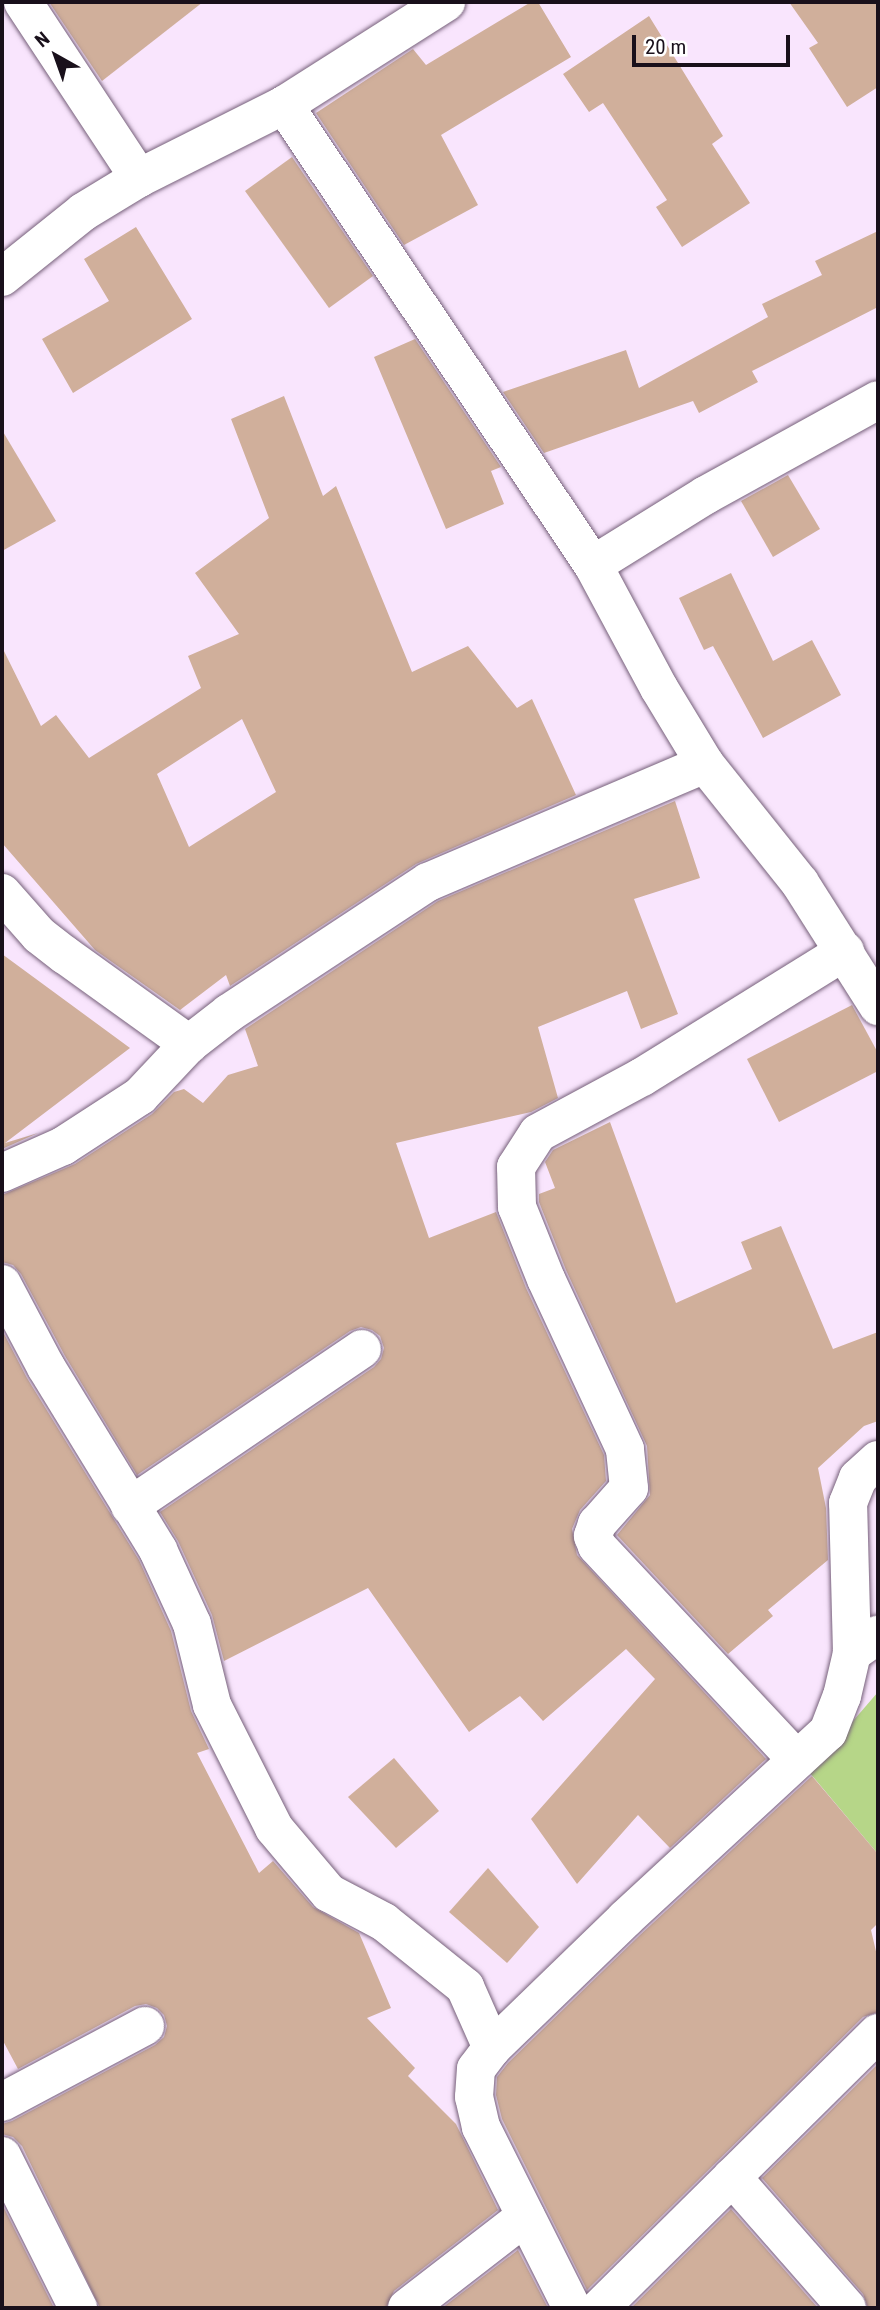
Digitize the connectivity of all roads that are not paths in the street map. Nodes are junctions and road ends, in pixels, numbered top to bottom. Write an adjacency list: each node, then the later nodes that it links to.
1 (23, 2): 4 (street)
2 (446, 2): 3 (street)
3 (284, 105): 4 (street); 7 (street)
4 (139, 178): 5 (street)
5 (2, 277)
6 (878, 400): 7 (street)
7 (593, 565): 8 (street)
8 (705, 764): 10 (street); 12 (street)
9 (2, 893): 12 (street)
10 (845, 951): 11 (street); 19 (street)
11 (878, 1006)
12 (190, 1044): 13 (street)
13 (2, 1173)
14 (2, 1284): 17 (street)
15 (362, 1349): 17 (street)
16 (878, 1460): 18 (street)
17 (130, 1506): 22 (street)
18 (865, 1644): 19 (street)
19 (797, 1760): 22 (street)
20 (145, 2025): 23 (street)
21 (878, 2033): 25 (street)
22 (492, 2048): 26 (street)
23 (2, 2102)
24 (2, 2156): 27 (street)
25 (732, 2177): 30 (street); 31 (street)
26 (526, 2216): 28 (street); 29 (street)
27 (78, 2308)
28 (407, 2308)
29 (572, 2308)
30 (600, 2308)
31 (847, 2308)

